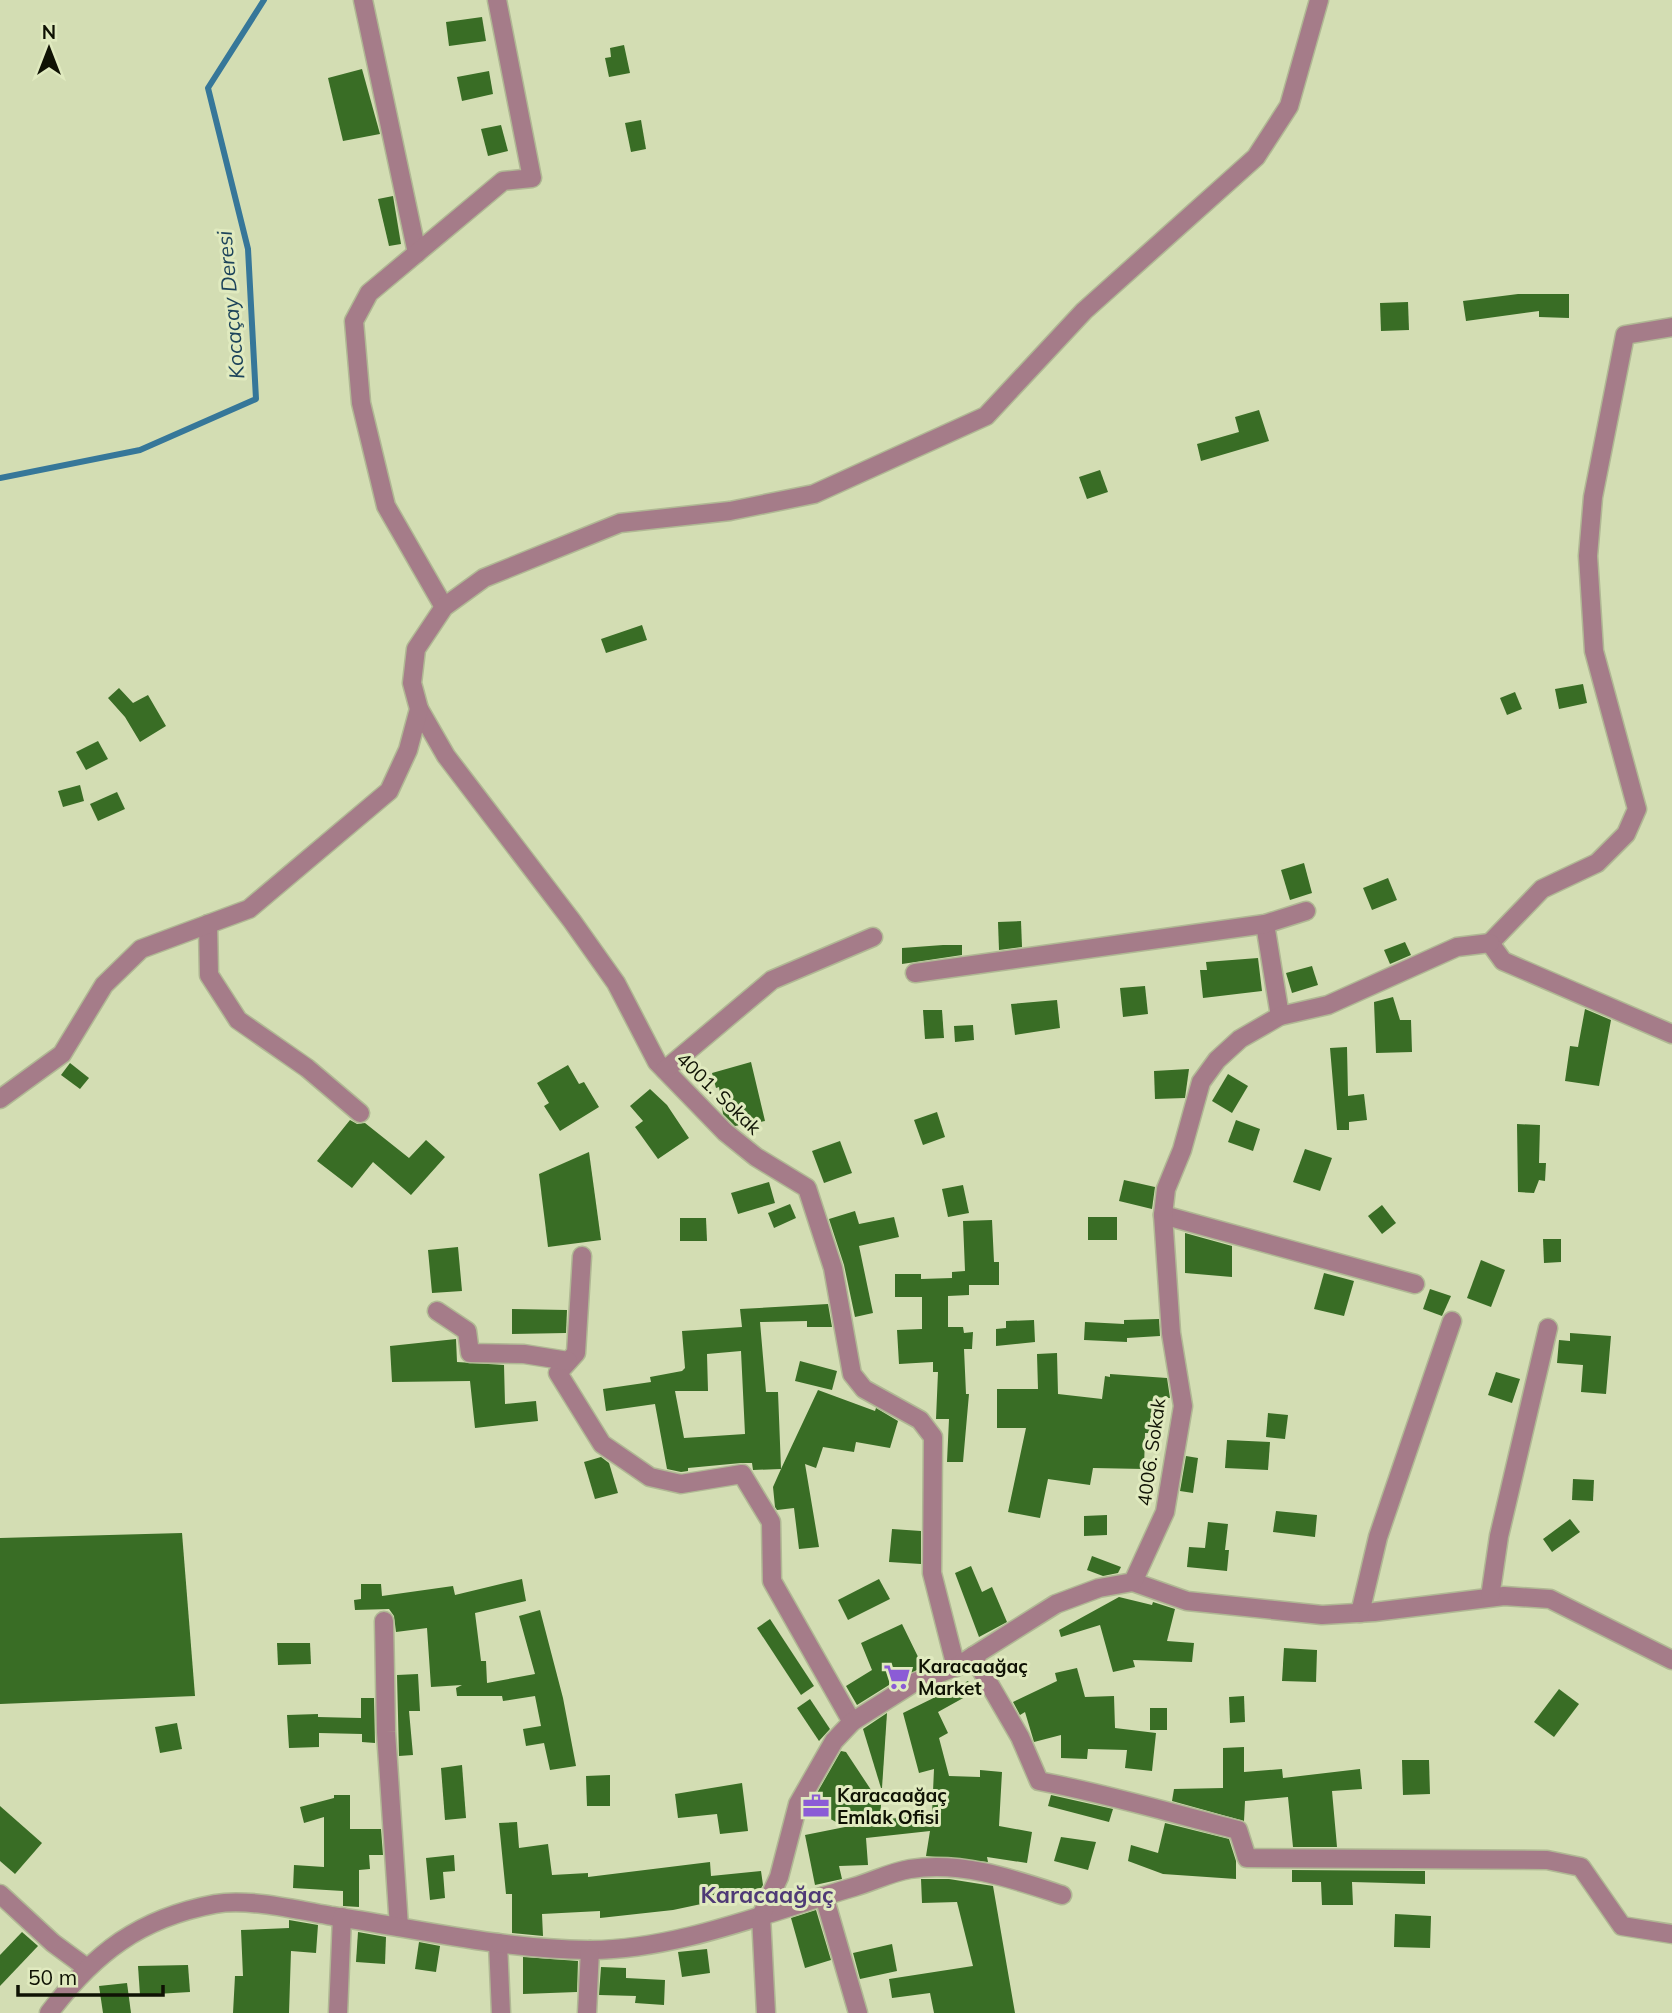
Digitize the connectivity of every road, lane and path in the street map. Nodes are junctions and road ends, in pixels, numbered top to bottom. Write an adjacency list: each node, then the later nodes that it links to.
1 (363, 0): 4 (street)
2 (497, 0): 4 (street)
3 (1319, 0): 6 (street)
4 (417, 253): 6 (street)
5 (1672, 327): 12 (street)
6 (444, 607): 7 (street)
7 (419, 709): 10 (street); 16 (street, 4001. Sokak)
8 (1306, 911): 9 (street)
9 (1265, 923): 13 (street); 14 (street)
10 (208, 924): 17 (street); 18 (street)
11 (873, 937): 16 (street)
12 (1490, 943): 14 (street, 4006. Sokak); 15 (street)
13 (915, 973)
14 (1280, 1016): 19 (street, 4006. Sokak)
15 (1672, 1034)
16 (665, 1070): 32 (street, 4001. Sokak)
17 (0, 1099)
18 (360, 1113)
19 (1163, 1215): 21 (street); 26 (street, 4006. Sokak)
20 (582, 1256): 25 (street)
21 (1415, 1284)
22 (437, 1311): 25 (street)
23 (1452, 1321): 28 (street)
24 (1548, 1328): 27 (street)
25 (568, 1361): 33 (street)
26 (1133, 1582): 28 (street); 30 (street)
27 (1490, 1597): 28 (street); 31 (street)
28 (1360, 1613)
29 (384, 1620): 39 (street)
30 (973, 1656): 32 (street); 40 (street)
31 (1672, 1660)
32 (956, 1667): 33 (street)
33 (852, 1721): 37 (street)
34 (0, 1894): 43 (street)
35 (1062, 1895): 36 (street)
36 (824, 1896): 37 (street); 49 (street)
37 (761, 1916): 42 (street); 48 (street)
38 (342, 1917): 39 (street); 43 (street); 45 (street)
39 (399, 1927): 41 (street)
40 (1672, 1934)
41 (498, 1943): 42 (street); 46 (street)
42 (590, 1950): 47 (street)
43 (86, 1968): 44 (street)
44 (49, 2013)
45 (338, 2013)
46 (500, 2013)
47 (587, 2013)
48 (766, 2013)
49 (858, 2013)

